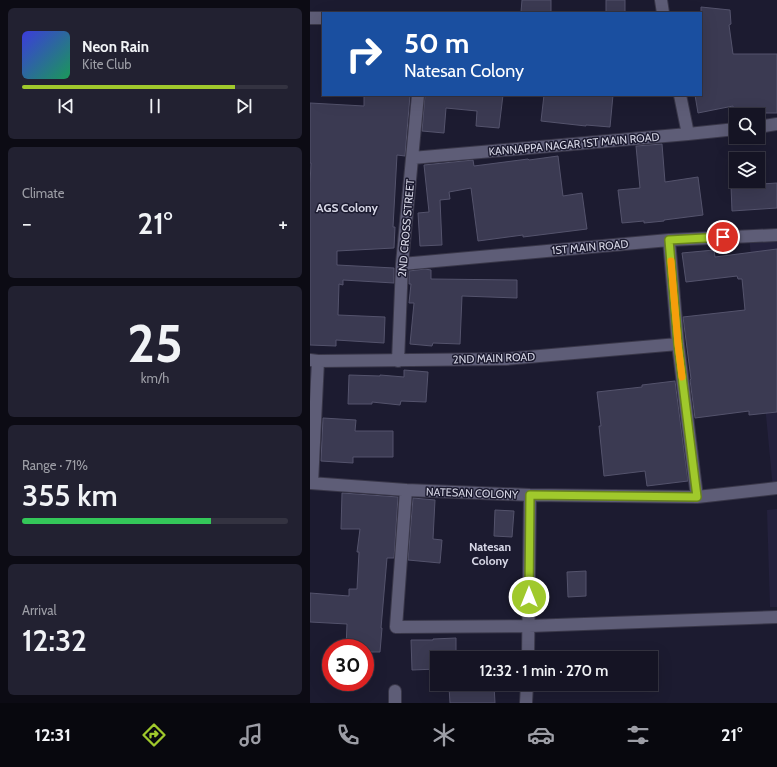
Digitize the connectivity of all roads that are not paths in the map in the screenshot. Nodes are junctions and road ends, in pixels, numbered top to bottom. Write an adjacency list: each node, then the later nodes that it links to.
1 (661, 0): 2 (street)
2 (663, 12)
3 (310, 18): 4 (street)
4 (322, 18)
5 (418, 96): 11 (street, 2ND CROSS STREET)
6 (680, 96): 10 (street)
7 (777, 124): 8 (street)
8 (765, 125)
9 (729, 130): 10 (street, KANNAPPA NAGAR 1ST MAIN ROAD)
10 (688, 134): 11 (street, KANNAPPA NAGAR 1ST MAIN ROAD)
11 (412, 158): 14 (street, 2ND CROSS STREET)
12 (777, 235): 13 (street, 1ST MAIN ROAD)
13 (669, 240): 14 (street, 1ST MAIN ROAD); 15 (street)
14 (402, 264): 17 (street, 2ND CROSS STREET)
15 (678, 344): 17 (street, 2ND MAIN ROAD); 22 (street)
16 (314, 361): 17 (street, 2ND MAIN ROAD); 18 (street)
17 (398, 361)
18 (311, 483): 20 (street, NATESAN COLONY)
19 (777, 488): 22 (street, NATESAN COLONY)
20 (406, 490): 21 (street, NATESAN COLONY); 24 (street)
21 (530, 495): 22 (street, NATESAN COLONY); 24 (street)
22 (697, 497)
23 (777, 617): 24 (street)
24 (529, 626): 25 (street)
25 (528, 651)
26 (527, 691): 27 (street)
27 (526, 703)

